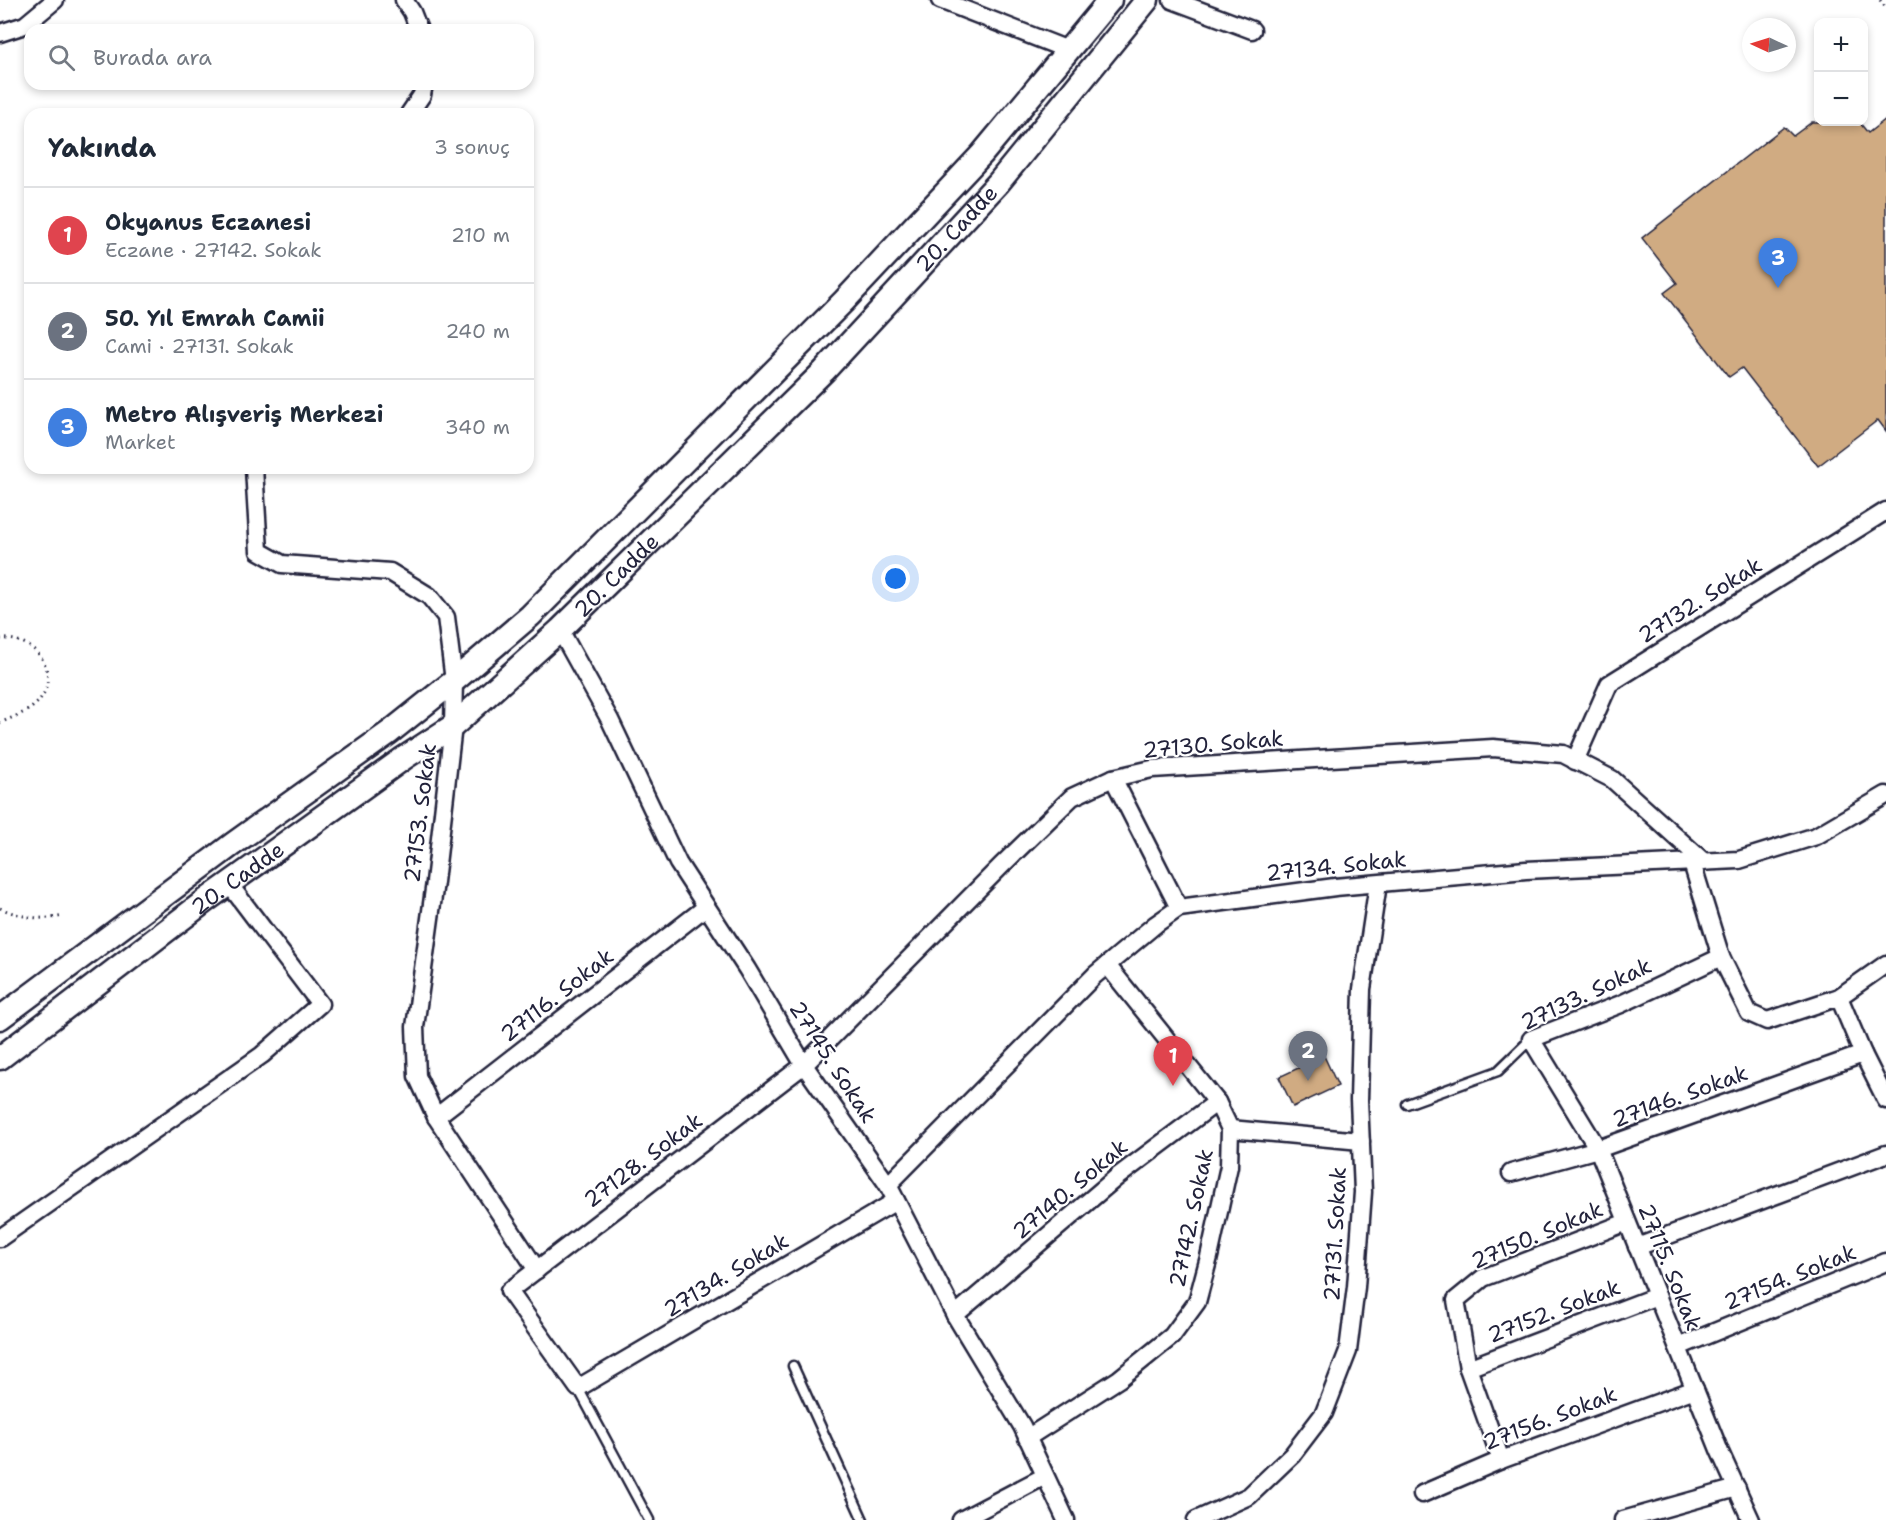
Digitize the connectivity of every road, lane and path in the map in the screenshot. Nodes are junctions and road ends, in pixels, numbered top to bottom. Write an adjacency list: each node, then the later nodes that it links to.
1 (55, 0): 9 (street)
2 (404, 0): 10 (street)
3 (940, 0): 14 (street)
4 (1110, 0): 14 (main road)
5 (1147, 0): 19 (main road, 20. Cadde)
6 (1172, 0): 12 (street)
7 (1880, 0): 8 (path)
8 (1886, 8)
9 (26, 24)
10 (417, 24)
11 (24, 25): 13 (street)
12 (1252, 30)
13 (0, 33)
14 (1068, 50): 21 (main road)
15 (423, 90): 16 (street)
16 (413, 108)
17 (254, 474): 21 (street, 27153. Sokak)
18 (1886, 511): 24 (street, 27132. Sokak)
19 (560, 630): 23 (main road, 20. Cadde); 30 (street, 27145. Sokak)
20 (0, 639): 22 (path)
21 (454, 681): 23 (street, 27153. Sokak); 38 (main road)
22 (0, 723)
23 (453, 726): 28 (main road, 20. Cadde); 46 (street, 27153. Sokak)
24 (1575, 761): 25 (street, 27130. Sokak); 27 (street, 27130. Sokak)
25 (1113, 778): 32 (street); 42 (street, 27130. Sokak)
26 (1886, 795): 27 (street, 27134. Sokak)
27 (1698, 862): 29 (street, 27134. Sokak); 34 (street)
28 (229, 884): 41 (main road, 20. Cadde); 55 (street)
29 (1378, 884): 32 (street, 27134. Sokak); 48 (street, 27131. Sokak)
30 (706, 907): 42 (street, 27145. Sokak); 46 (street, 27116. Sokak)
31 (0, 908): 33 (path)
32 (1179, 908): 36 (street, 27134. Sokak)
33 (63, 916)
34 (1721, 957): 37 (street); 39 (street, 27133. Sokak)
35 (1886, 964): 37 (street)
36 (1107, 965): 44 (street, 27142. Sokak); 52 (street, 27134. Sokak)
37 (1839, 997): 40 (street)
38 (0, 1017)
39 (1531, 1039): 45 (lane, 27133. Sokak); 49 (street, 27115. Sokak)
40 (1863, 1054): 43 (street); 49 (street, 27146. Sokak)
41 (0, 1058)
42 (804, 1065): 52 (street, 27145. Sokak); 58 (street, 27128. Sokak)
43 (1886, 1100)
44 (1217, 1102): 47 (street, 27142. Sokak); 60 (street, 27140. Sokak)
45 (1407, 1104)
46 (436, 1117): 58 (street, 27153. Sokak)
47 (1230, 1129): 48 (street); 66 (street, 27142. Sokak)
48 (1361, 1141): 75 (street, 27131. Sokak)
49 (1598, 1149): 51 (street, 27146. Sokak); 54 (street, 27115. Sokak)
50 (1886, 1154): 56 (street)
51 (1511, 1173)
52 (888, 1185): 53 (street, 27145. Sokak)
53 (896, 1201): 60 (street, 27145. Sokak); 64 (street, 27134. Sokak)
54 (1627, 1222): 56 (street, 27115. Sokak); 63 (street, 27150. Sokak)
55 (0, 1238)
56 (1637, 1247): 59 (street, 27115. Sokak)
57 (1886, 1262): 61 (street, 27154. Sokak)
58 (537, 1270): 64 (street, 27128. Sokak)
59 (1657, 1296): 61 (street, 27115. Sokak); 63 (street, 27152. Sokak)
60 (955, 1315): 66 (street, 27145. Sokak)
61 (1678, 1347): 65 (street, 27115. Sokak)
62 (793, 1366): 72 (lane)
63 (1468, 1368): 67 (street, 27150. Sokak)
64 (578, 1388): 71 (lane)
65 (1695, 1389): 67 (street, 27156. Sokak); 69 (street, 27115. Sokak)
66 (1027, 1438): 68 (street, 27145. Sokak)
67 (1501, 1460): 70 (street, 27156. Sokak)
68 (1045, 1476): 73 (street); 74 (street, 27145. Sokak)
69 (1737, 1488): 76 (street); 77 (street, 27115. Sokak)
70 (1422, 1494)
71 (649, 1520)
72 (863, 1520)
73 (962, 1520)
74 (1066, 1520)
75 (1196, 1520)
76 (1623, 1520)
77 (1750, 1520)

